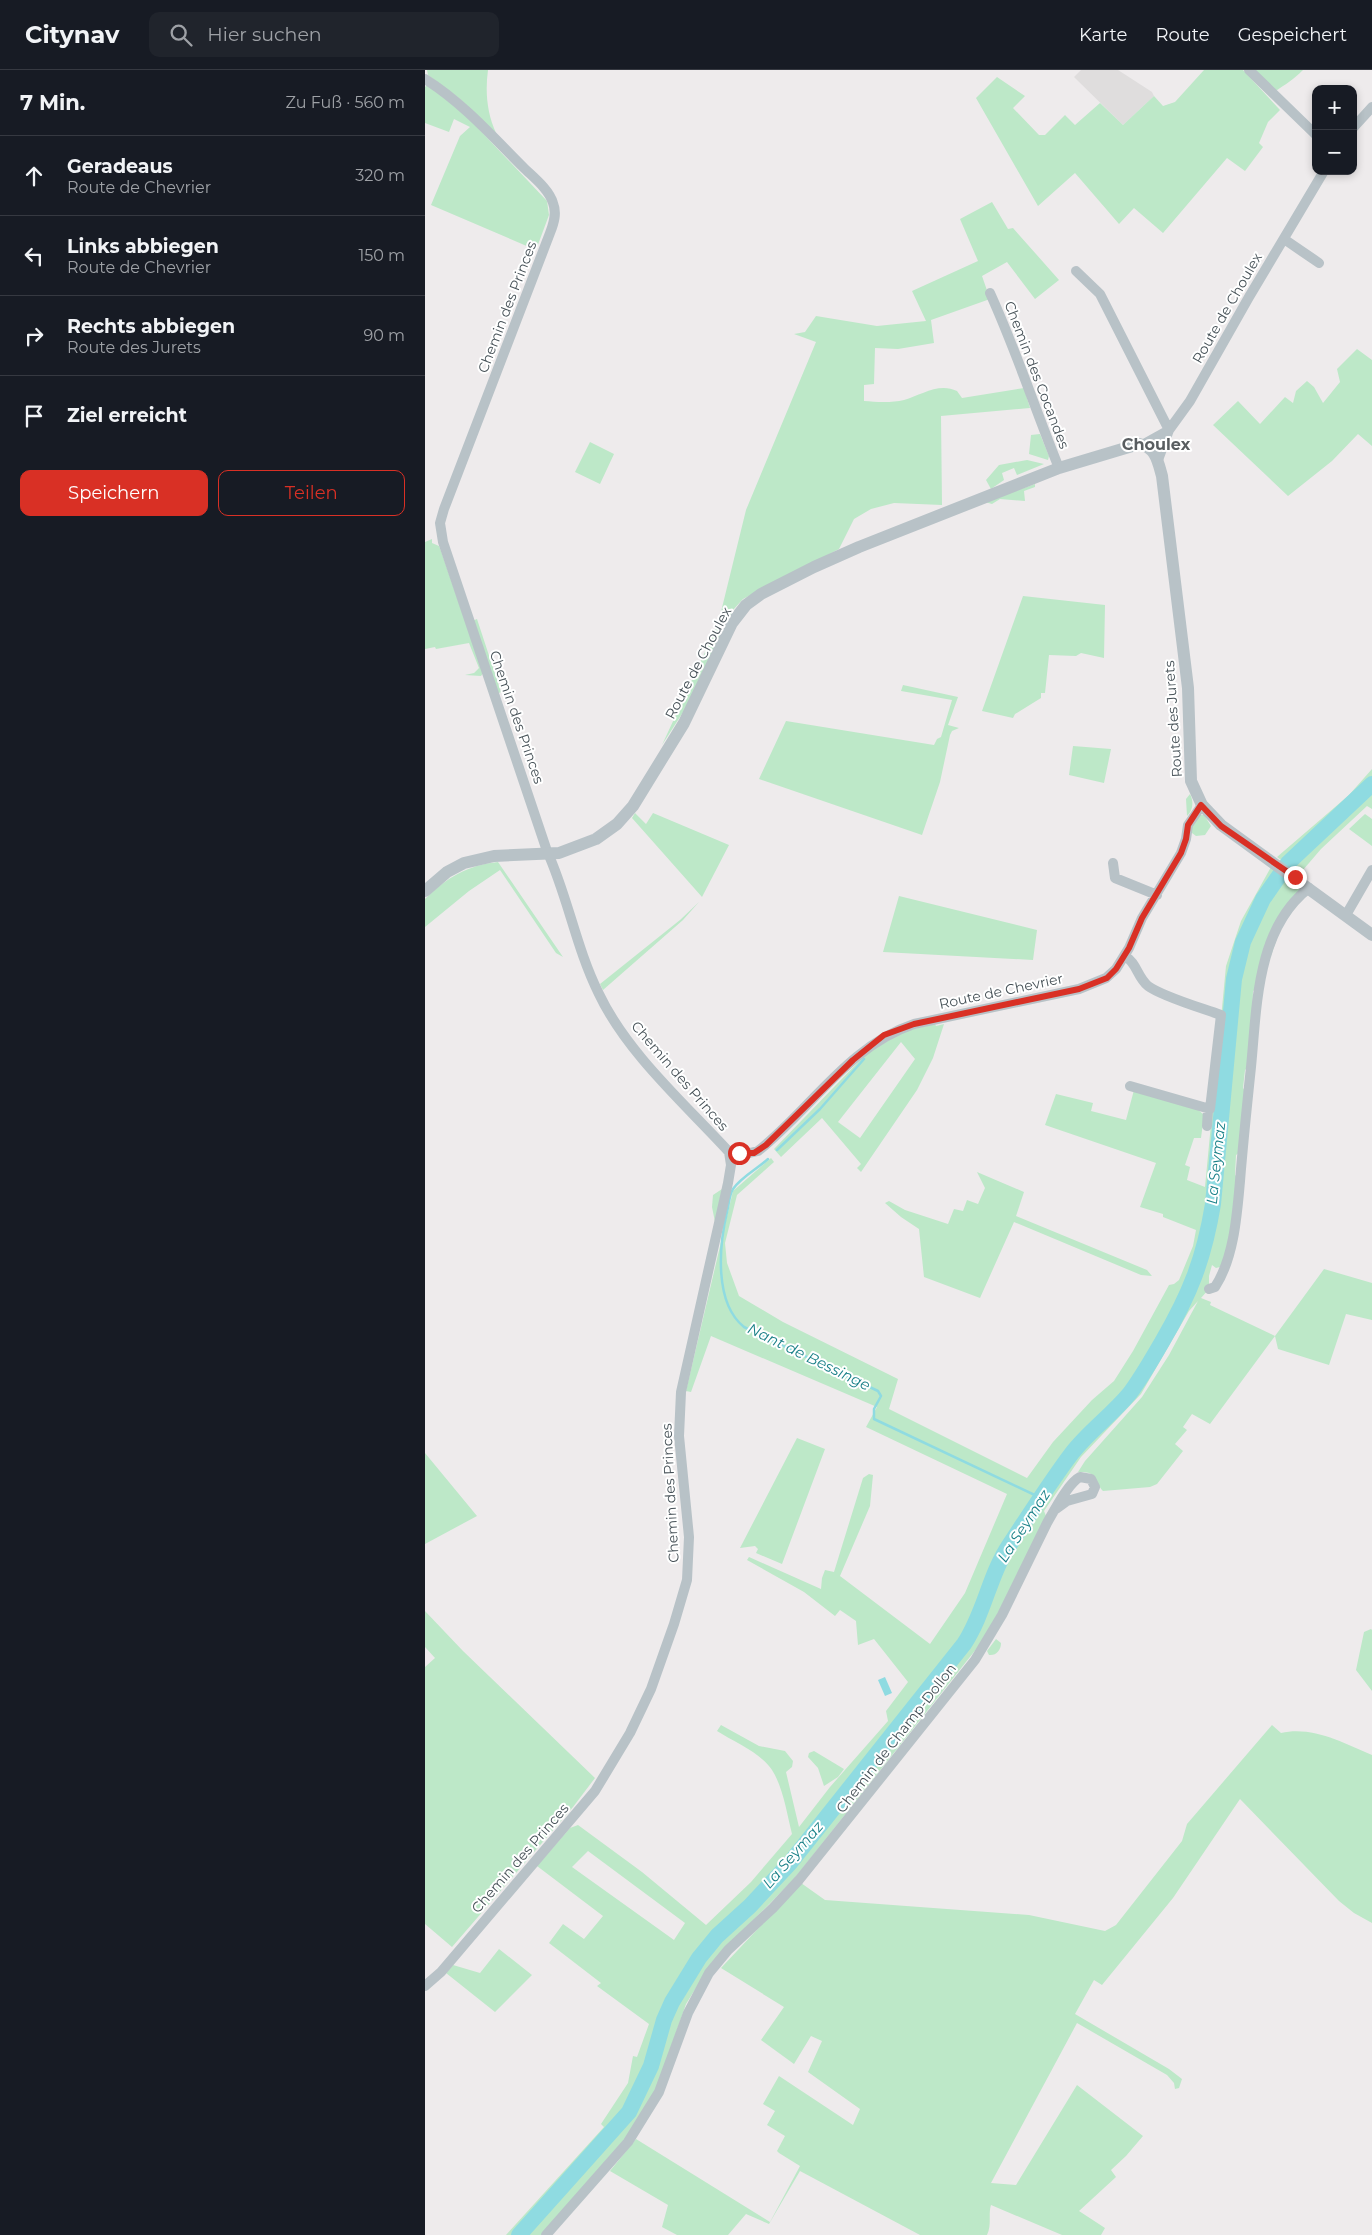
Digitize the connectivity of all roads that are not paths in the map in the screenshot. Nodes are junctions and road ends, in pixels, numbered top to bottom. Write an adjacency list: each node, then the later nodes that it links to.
1 (1249, 70): 5 (street)
2 (425, 79): 16 (street, Chemin des Princes)
3 (1372, 108): 4 (street)
4 (1357, 124)
5 (1312, 131)
6 (1323, 175): 7 (street, Route de Choulex)
7 (1284, 239): 8 (street); 11 (street, Route de Choulex)
8 (1319, 263)
9 (1076, 271): 11 (street)
10 (990, 293): 14 (street, Chemin des Cocandes)
11 (1169, 430): 12 (street); 13 (street, Route de Choulex)
12 (1146, 446): 13 (street, Route des Jurets); 14 (street, Route de Choulex)
13 (1157, 460): 15 (street, Route des Jurets)
14 (1059, 468): 16 (street, Route de Choulex)
15 (1201, 805): 19 (street, Route des Jurets); 21 (street, Route de Chevrier)
16 (549, 855): 20 (street, Route de Choulex); 28 (street, Chemin des Princes)
17 (1113, 863): 21 (street)
18 (1372, 870): 22 (street)
19 (1309, 888): 22 (street, Route des Jurets); 29 (street)
20 (425, 890)
21 (1157, 895): 24 (street, Route de Chevrier)
22 (1346, 915): 23 (street, Route des Jurets)
23 (1372, 935)
24 (1125, 956): 26 (street); 28 (street, Route de Chevrier)
25 (1130, 1086): 26 (street)
26 (1208, 1109): 27 (street)
27 (1207, 1126)
28 (729, 1152): 31 (street, Chemin des Princes)
29 (1209, 1289)
30 (1056, 1509): 30 (street, Chemin de Champ-Dollon); 32 (street, Chemin de Champ-Dollon)
31 (425, 1986)
32 (546, 2235)

